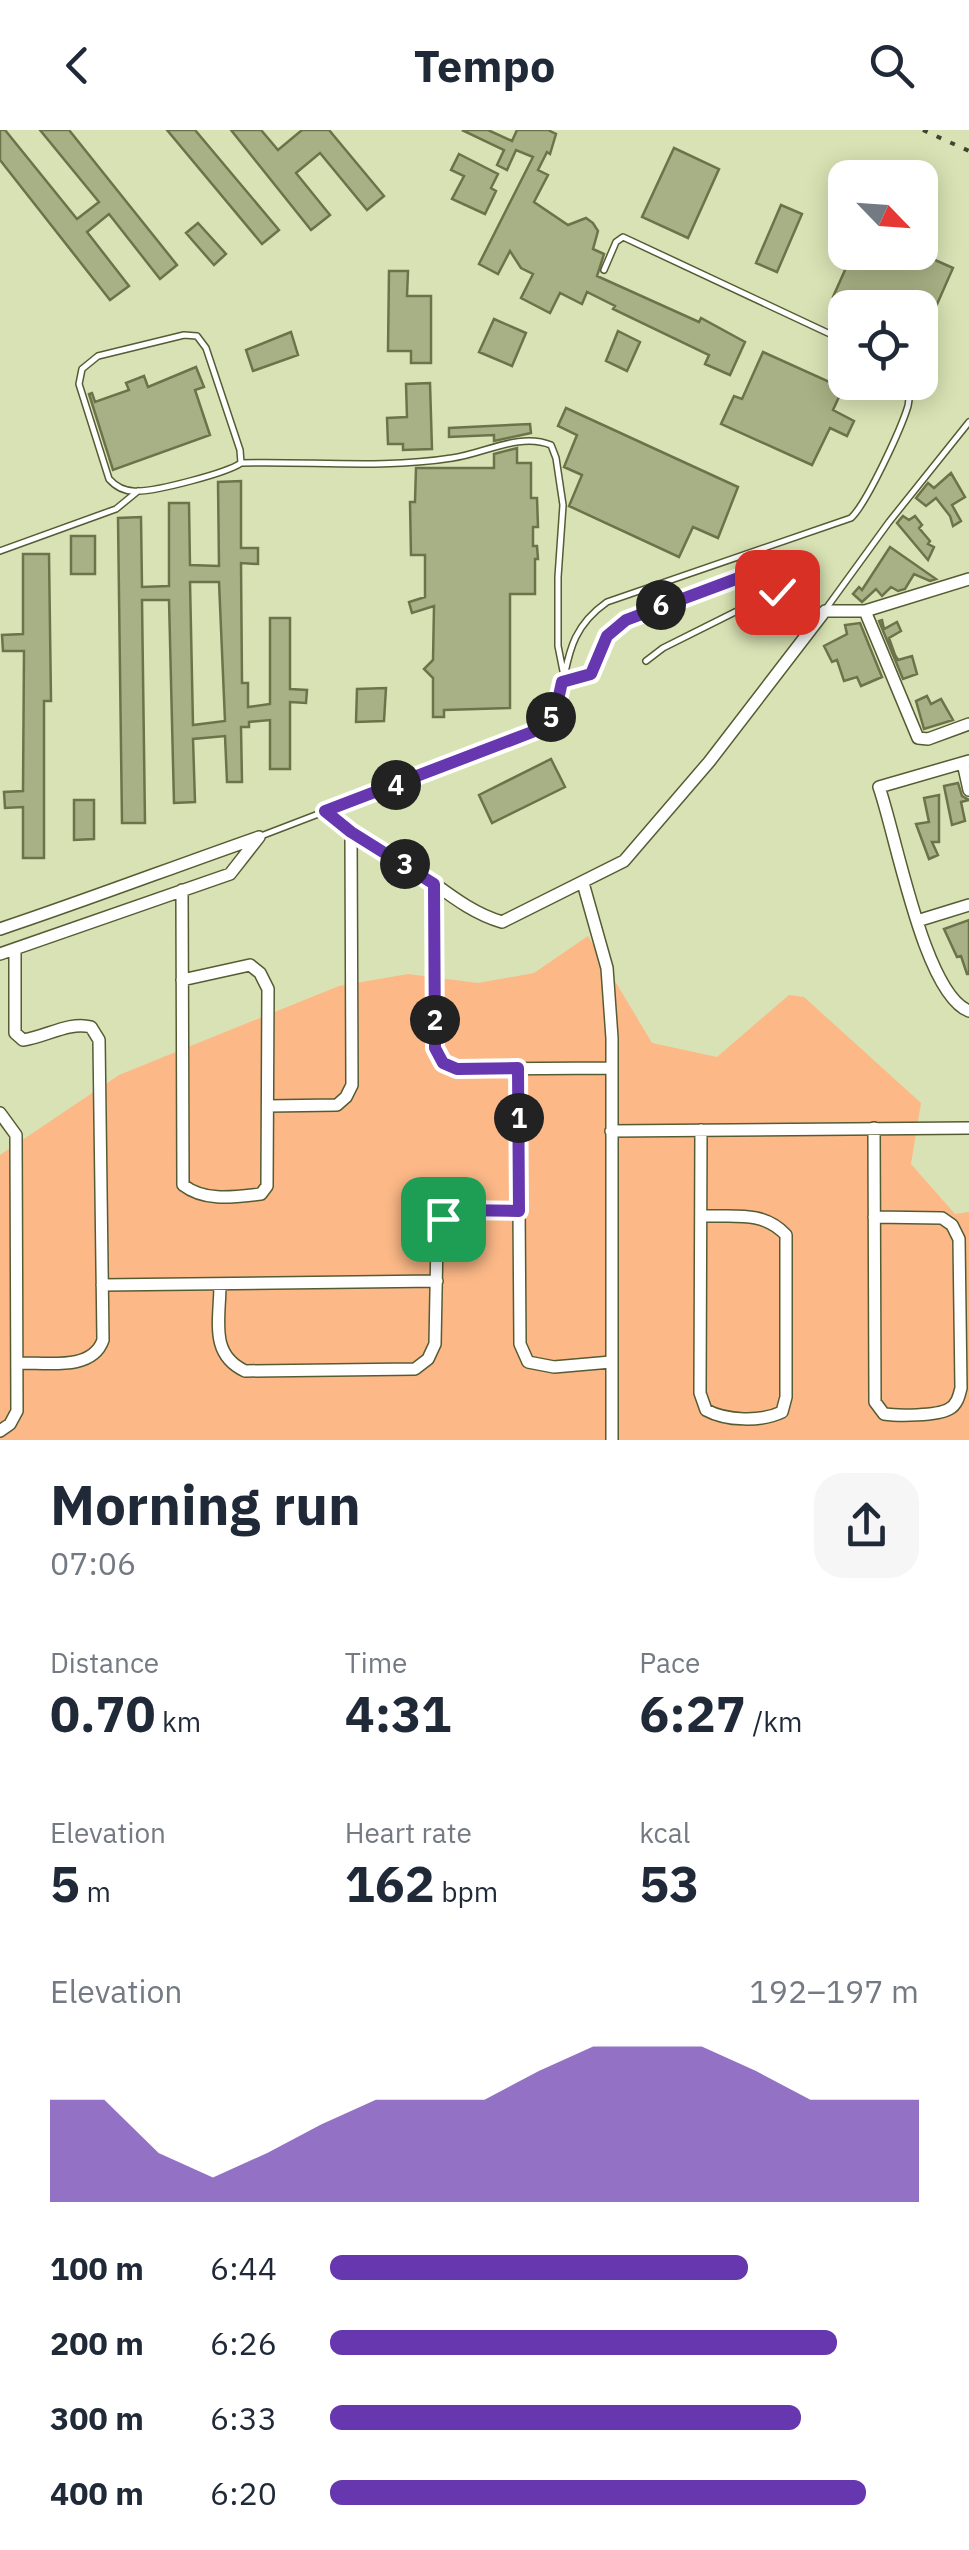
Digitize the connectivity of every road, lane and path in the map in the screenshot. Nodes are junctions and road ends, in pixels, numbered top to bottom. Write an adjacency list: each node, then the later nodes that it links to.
1 (604, 270): 2 (lane)
2 (828, 333)
3 (908, 400): 12 (lane)
4 (969, 422): 9 (lane)
5 (241, 463): 6 (lane); 6 (lane); 12 (lane)
6 (138, 491): 7 (lane)
7 (0, 551)
8 (969, 580): 10 (street)
9 (825, 611): 10 (street); 20 (street)
10 (865, 611): 14 (street)
11 (646, 661): 13 (lane)
12 (563, 671): 13 (lane)
13 (562, 682): 17 (lane)
14 (969, 724)
15 (966, 762): 16 (street); 24 (street)
16 (969, 790)
17 (325, 811): 18 (street); 19 (lane)
18 (351, 832): 21 (street); 32 (street)
19 (260, 837): 22 (street); 25 (street)
20 (583, 882): 21 (street); 31 (street)
21 (434, 884): 30 (street)
22 (182, 890): 26 (street); 28 (street)
23 (969, 906): 24 (street)
24 (917, 922): 29 (street)
25 (0, 929)
26 (15, 949): 27 (street); 43 (street)
27 (0, 954)
28 (182, 980): 32 (street); 32 (street)
29 (969, 1012)
30 (518, 1068): 31 (street); 38 (street)
31 (612, 1068): 37 (street)
32 (268, 1106)
33 (0, 1113): 45 (street)
34 (874, 1128): 35 (street); 36 (street); 40 (street)
35 (969, 1128)
36 (701, 1130): 37 (street); 39 (street)
37 (611, 1131): 44 (street)
38 (519, 1211): 41 (street); 44 (street)
39 (701, 1216): 39 (street)
40 (874, 1218): 40 (street)
41 (437, 1281): 42 (street); 42 (street)
42 (220, 1284): 43 (street)
43 (102, 1285): 45 (street)
44 (611, 1362): 47 (street)
45 (17, 1363): 46 (street)
46 (0, 1431)
47 (612, 1440)

